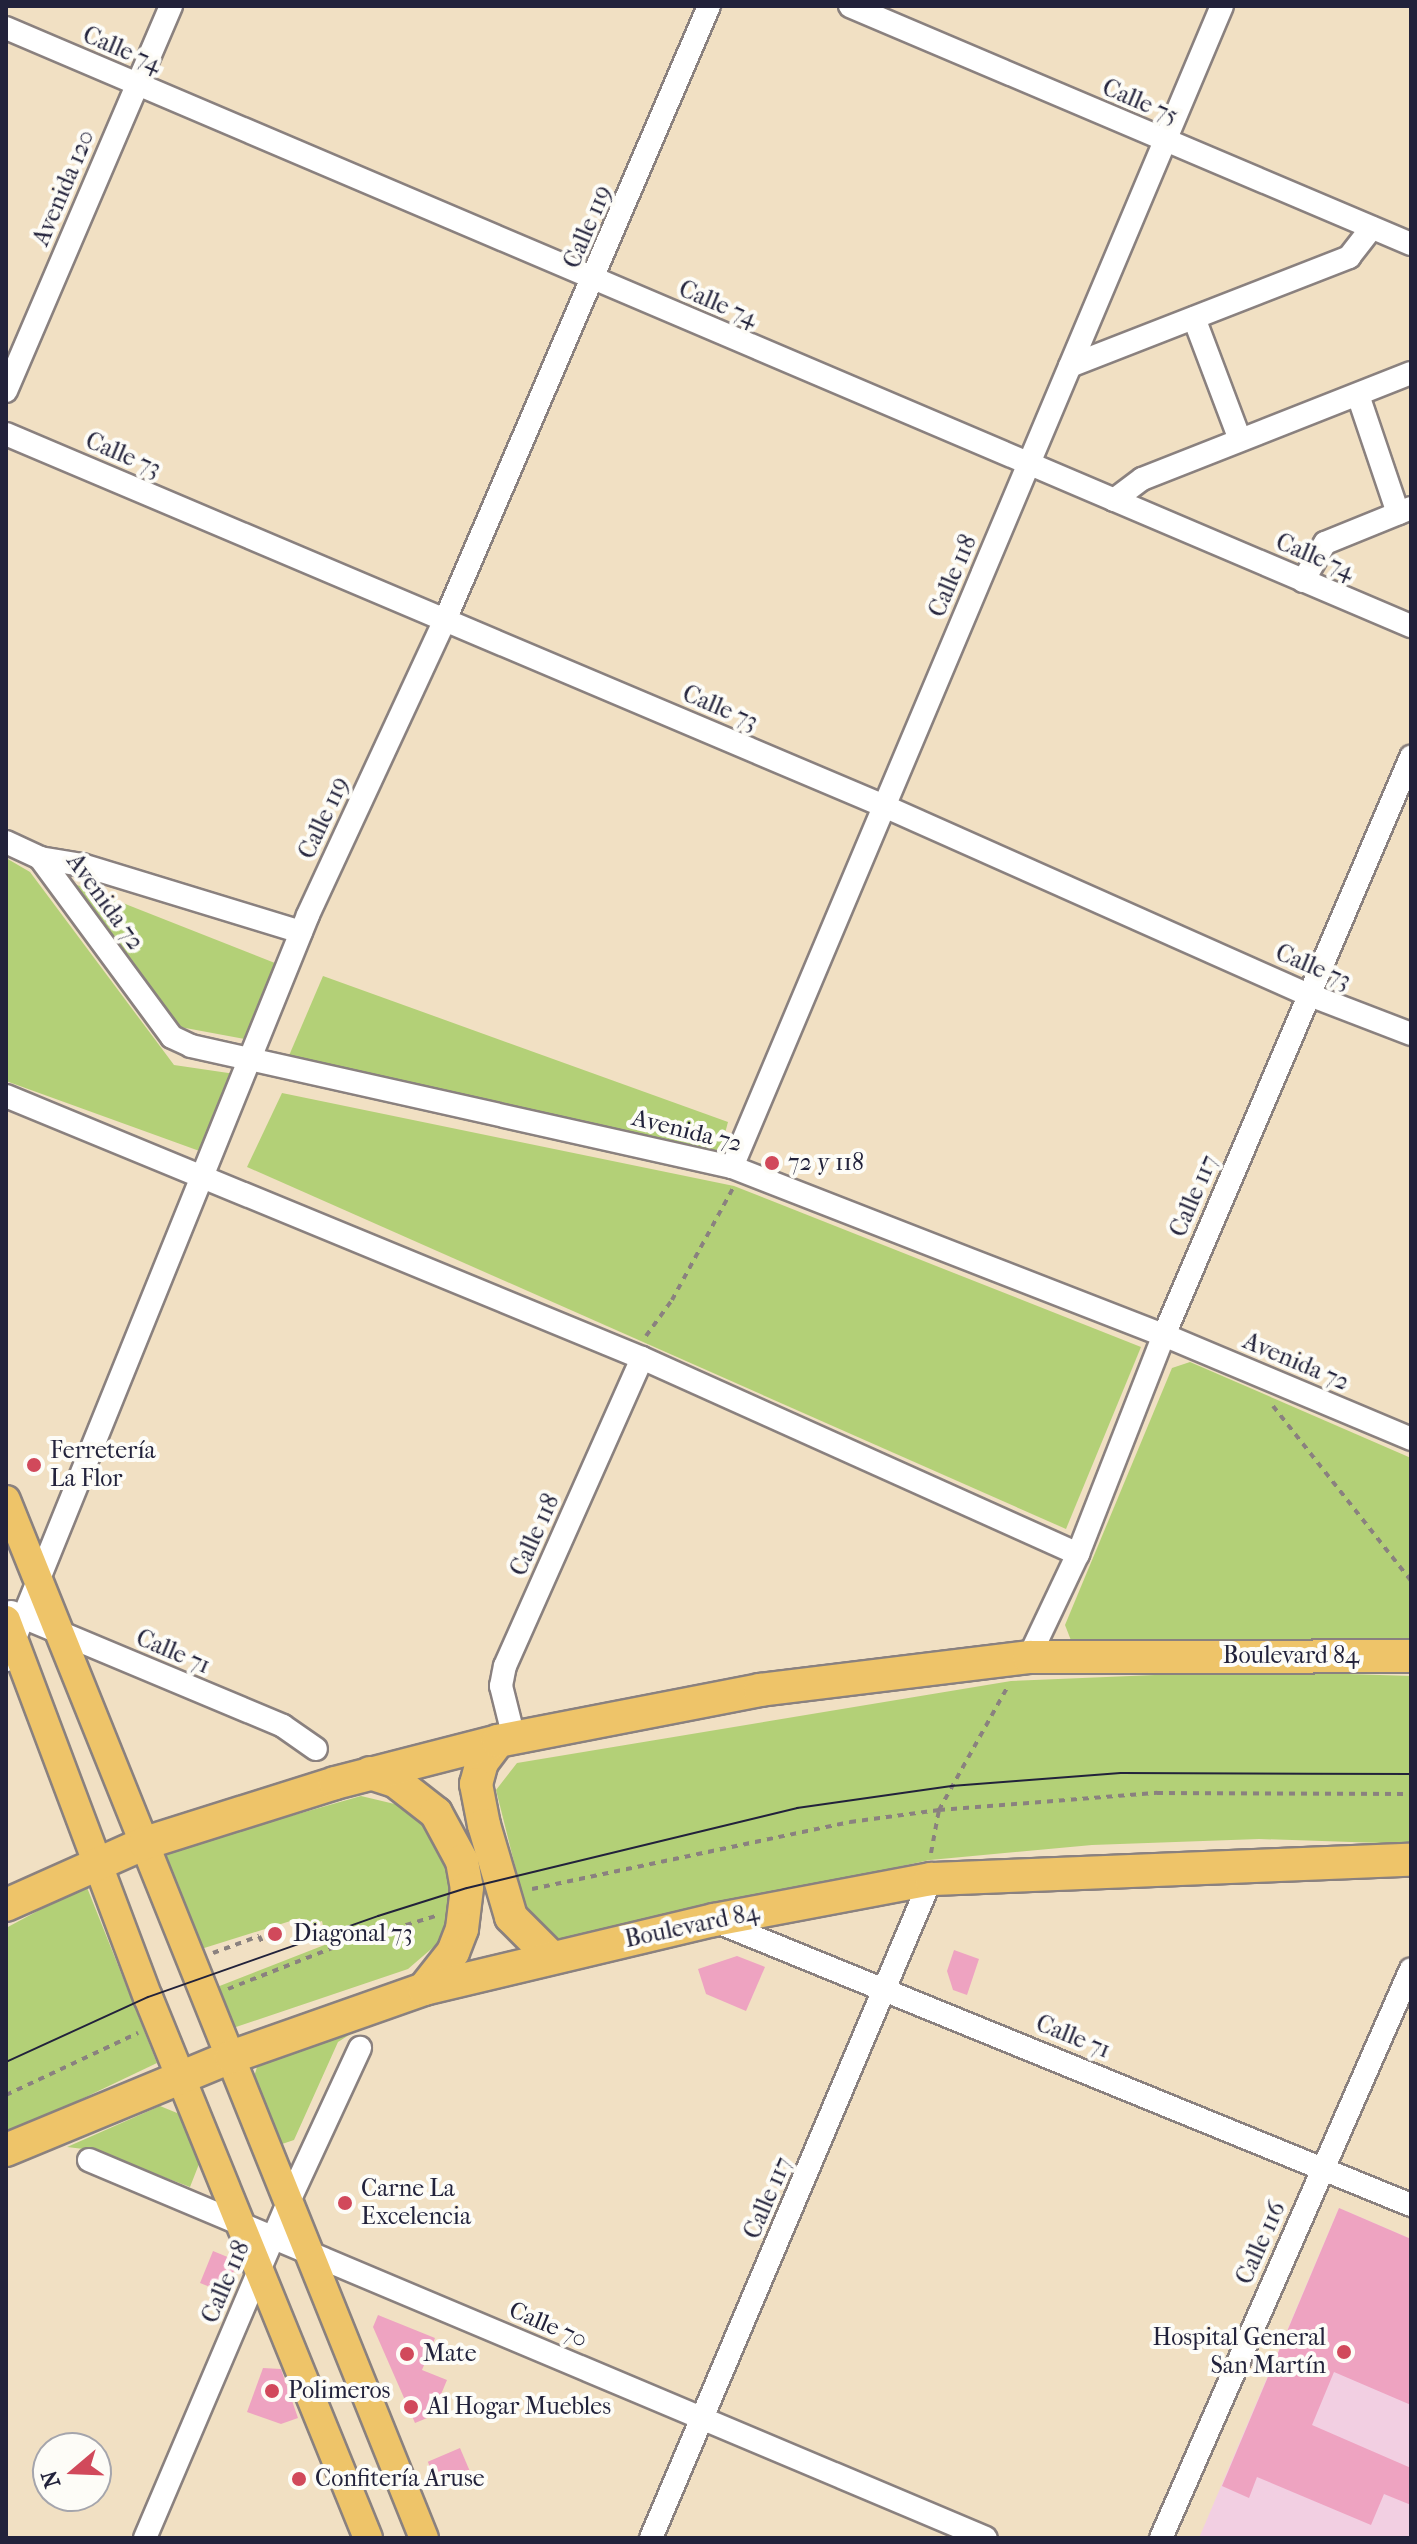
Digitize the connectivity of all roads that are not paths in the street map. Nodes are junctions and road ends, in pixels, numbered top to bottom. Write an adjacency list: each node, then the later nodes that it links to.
1 (171, 6): 6 (street, Avenida 120)
2 (709, 6): 10 (street, Calle 119)
3 (850, 6): 7 (street, Calle 75)
4 (1222, 6): 7 (street, Calle 118)
5 (6, 28): 6 (street, Calle 74)
6 (137, 85): 10 (street, Calle 74); 14 (street, Avenida 120)
7 (1167, 142): 8 (street, Calle 75); 12 (street, Calle 118)
8 (1372, 228): 9 (street, Calle 75); 11 (street)
9 (1411, 244)
10 (594, 279): 18 (street, Calle 74); 22 (street, Calle 119)
11 (1194, 318): 12 (street); 17 (street)
12 (1070, 366): 18 (street, Calle 118)
13 (1411, 373): 15 (street)
14 (6, 391)
15 (1358, 395): 17 (street); 20 (street)
16 (6, 434): 22 (street, Calle 73)
17 (1240, 440): 19 (street)
18 (1029, 464): 19 (street, Calle 74); 25 (street, Calle 118)
19 (1114, 500): 21 (street, Calle 74)
20 (1405, 511): 21 (street)
21 (1303, 581): 23 (street, Calle 74)
22 (445, 620): 25 (street, Calle 73); 28 (street, Calle 119)
23 (1411, 626)
24 (1411, 757): 29 (street, Calle 117)
25 (884, 806): 29 (street, Calle 73); 33 (street, Calle 118)
26 (6, 842): 27 (street, Avenida 72)
27 (40, 858): 28 (street); 31 (street, Avenida 72)
28 (301, 932): 31 (street, Calle 119)
29 (1307, 994): 30 (street, Calle 73); 35 (street, Calle 117)
30 (1411, 1034)
31 (251, 1057): 33 (street, Avenida 72); 34 (street, Calle 119)
32 (6, 1096): 34 (street)
33 (732, 1167): 35 (street, Avenida 72)
34 (202, 1176): 36 (street); 40 (street, Calle 119)
35 (1164, 1335): 37 (street, Avenida 72); 39 (street, Calle 117)
36 (642, 1358): 39 (street); 45 (street, Calle 118)
37 (1411, 1439)
38 (6, 1500): 40 (main road)
39 (1078, 1554): 44 (street, Calle 117)
40 (38, 1579): 41 (street, Calle 119); 42 (main road)
41 (11, 1629): 42 (street, Calle 71); 50 (main road)
42 (59, 1633): 46 (street, Calle 71); 48 (main road)
43 (1411, 1656): 44 (highway, Boulevard 84)
44 (1029, 1657): 45 (highway, Boulevard 84)
45 (506, 1739): 47 (highway, Boulevard 84); 54 (highway)
46 (316, 1749)
47 (370, 1773): 48 (highway, Boulevard 84); 57 (highway)
48 (145, 1843): 50 (highway, Boulevard 84); 59 (main road)
49 (1411, 1860): 51 (highway, Boulevard 84)
50 (99, 1861): 52 (highway, Boulevard 84); 60 (main road)
51 (931, 1879): 53 (highway, Boulevard 84); 56 (street, Calle 117)
52 (6, 1905)
53 (714, 1920): 54 (highway, Boulevard 84); 56 (street, Calle 71)
54 (550, 1956): 57 (highway, Boulevard 84)
55 (1411, 1969): 63 (street, Calle 116)
56 (885, 1988): 63 (street, Calle 71); 70 (street, Calle 117)
57 (424, 1989): 59 (highway, Boulevard 84)
58 (360, 2048): 64 (street, Calle 118)
59 (231, 2057): 60 (highway, Boulevard 84); 64 (main road)
60 (182, 2076): 61 (highway, Boulevard 84); 66 (main road)
61 (6, 2150)
62 (89, 2160): 66 (street, Calle 70)
63 (1323, 2167): 65 (street, Calle 71); 76 (street, Calle 116)
64 (289, 2201): 67 (street, Calle 118); 68 (main road)
65 (1411, 2205)
66 (244, 2225): 67 (street, Calle 70); 69 (main road)
67 (273, 2238): 68 (street, Calle 70); 69 (street, Calle 118)
68 (310, 2253): 70 (street, Calle 70); 73 (main road)
69 (261, 2268): 71 (street, Calle 118); 72 (main road)
70 (702, 2418): 74 (street, Calle 117); 75 (street, Calle 70)
71 (145, 2538)
72 (368, 2538)
73 (424, 2538)
74 (651, 2538)
75 (986, 2538)
76 (1161, 2538)

